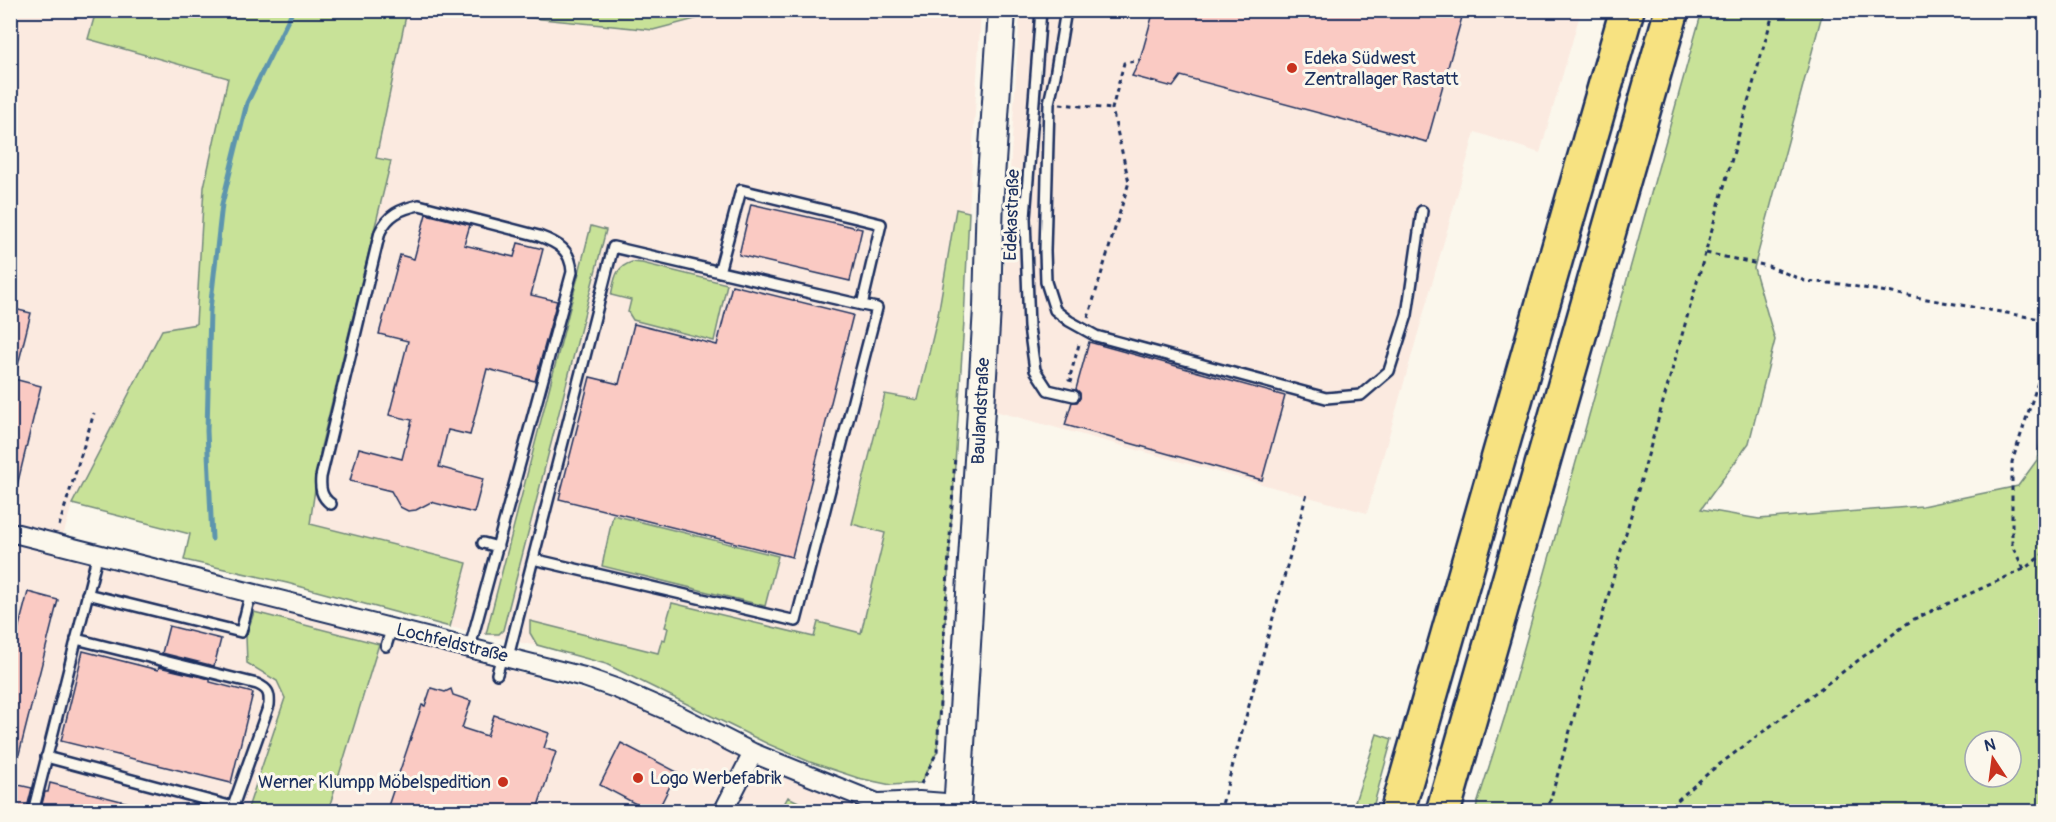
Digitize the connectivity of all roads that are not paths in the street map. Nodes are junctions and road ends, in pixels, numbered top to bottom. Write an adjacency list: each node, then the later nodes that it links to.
1 (1002, 10): 27 (street, Baulandstraße)
2 (1041, 10): 9 (lane, Edekastraße)
3 (1066, 10): 6 (lane)
4 (1627, 10): 31 (highway)
5 (1672, 10): 32 (highway)
6 (1422, 211)
7 (719, 272): 8 (lane); 8 (lane); 15 (lane)
8 (862, 305): 15 (lane)
9 (1074, 396)
10 (331, 504): 13 (lane)
11 (10, 532): 14 (street, Lochfeldstraße)
12 (483, 543): 13 (lane)
13 (498, 547): 21 (lane)
14 (98, 553): 16 (street, Lochfeldstraße); 17 (lane)
15 (533, 559): 22 (lane)
16 (251, 592): 17 (lane); 18 (street, Lochfeldstraße)
17 (87, 594): 19 (lane)
18 (392, 627): 20 (lane); 21 (street, Lochfeldstraße)
19 (76, 639): 25 (lane); 28 (lane)
20 (386, 646)
21 (470, 647): 22 (street, Lochfeldstraße)
22 (505, 656): 23 (lane); 24 (street, Lochfeldstraße)
23 (497, 674)
24 (753, 753): 26 (street, Lochfeldstraße); 30 (street)
25 (46, 757): 28 (lane); 29 (lane)
26 (885, 807): 27 (street, Lochfeldstraße)
27 (958, 808)
28 (232, 809)
29 (33, 812)
30 (723, 812)
31 (1397, 812)
32 (1443, 812)

